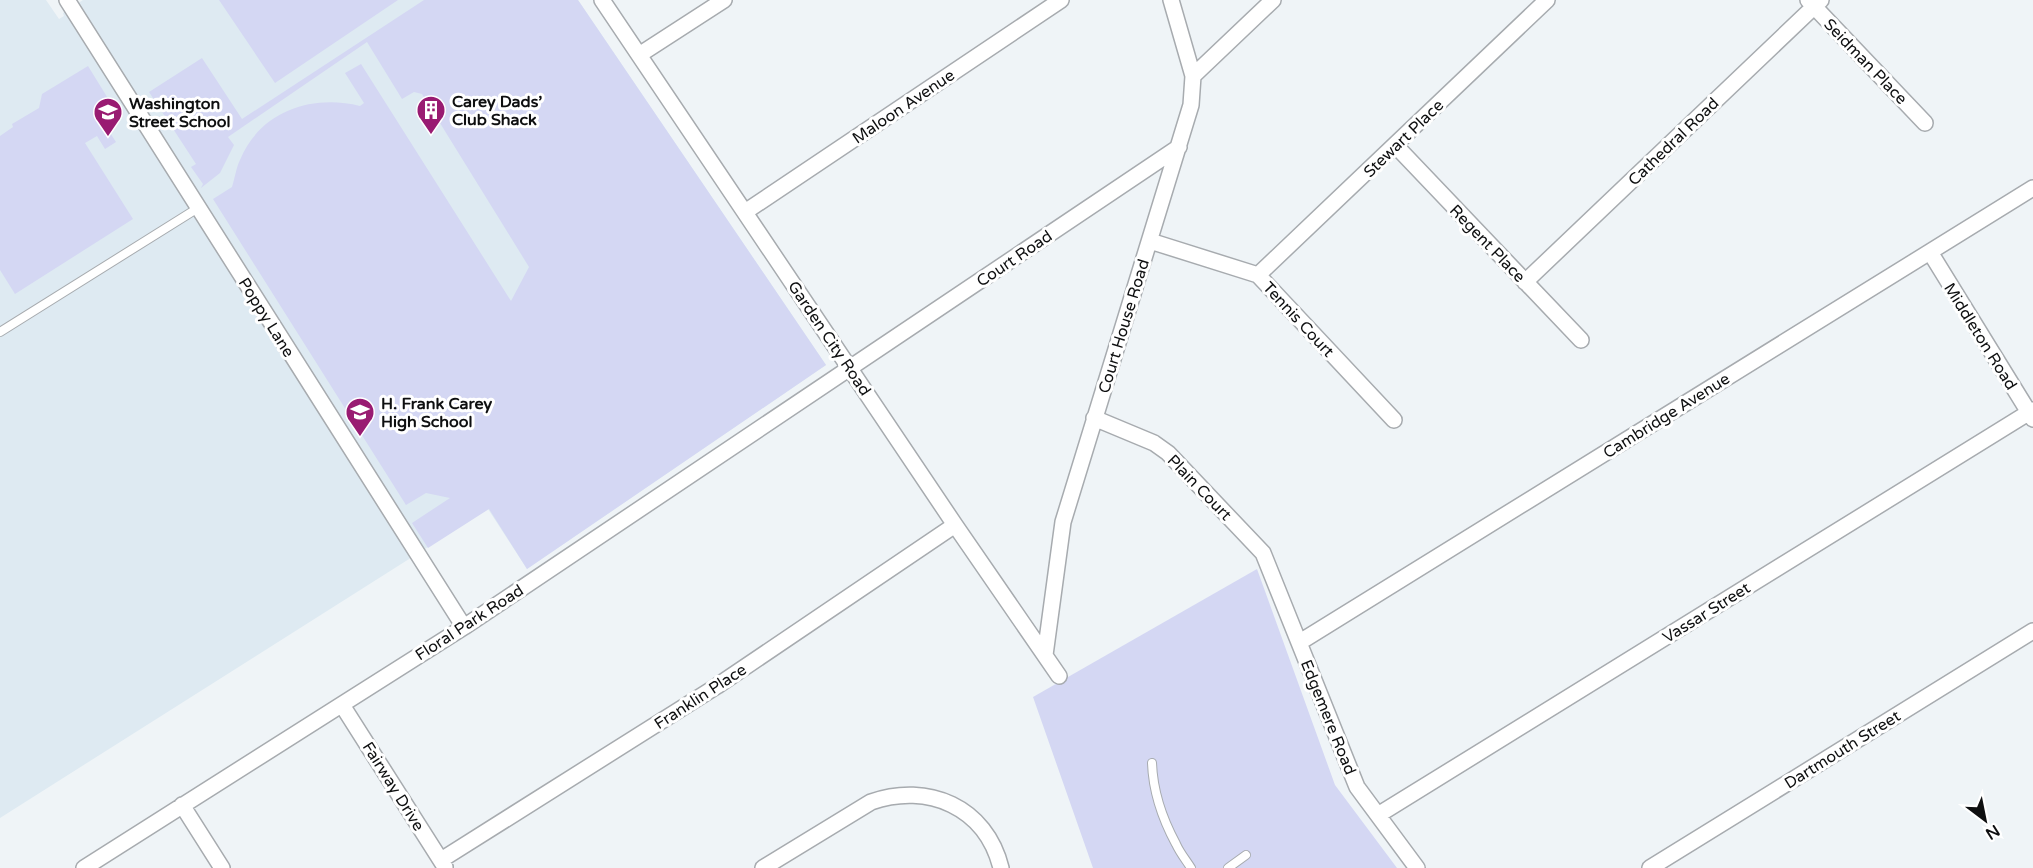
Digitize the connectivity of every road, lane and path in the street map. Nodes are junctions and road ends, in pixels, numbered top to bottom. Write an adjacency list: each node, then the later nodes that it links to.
1 (602, 0): 9 (street, Garden City Road)
2 (724, 0): 9 (street)
3 (1061, 0): 16 (street, Maloon Avenue)
4 (1171, 0): 10 (street, Court House Road)
5 (1273, 0): 10 (street)
6 (1547, 0): 12 (street, Stewart Place)
7 (1814, 2): 11 (street, Seidman Place); 20 (street, Cathedral Road)
8 (70, 4): 15 (street, Poppy Lane)
9 (639, 55): 16 (street, Garden City Road)
10 (1193, 76): 13 (street, Court House Road)
11 (1925, 123)
12 (1395, 145): 19 (street, Stewart Place); 20 (street, Regent Place)
13 (1179, 147): 17 (street, Court House Road); 23 (street, Court Road)
14 (2033, 188): 18 (street, Cambridge Avenue)
15 (198, 208): 21 (lane); 29 (street, Poppy Lane)
16 (745, 212): 23 (street, Garden City Road)
17 (1150, 241): 19 (street, Tennis Court); 25 (street, Court House Road)
18 (1930, 252): 24 (street, Middleton Road); 31 (street, Cambridge Avenue)
19 (1258, 275): 26 (street, Tennis Court)
20 (1525, 282): 22 (street, Regent Place)
21 (0, 332)
22 (1581, 340)
23 (850, 369): 27 (street, Garden City Road); 29 (street, Floral Park Road)
24 (2032, 414): 37 (street, Vassar Street)
25 (1094, 418): 28 (street, Plain Court); 32 (street, Court House Road)
26 (1394, 420)
27 (955, 525): 32 (street, Garden City Road); 39 (street, Franklin Place)
28 (1263, 553): 31 (street, Edgemere Road)
29 (464, 627): 34 (street, Floral Park Road)
30 (2033, 631): 47 (street, Dartmouth Street)
31 (1300, 642): 37 (street, Edgemere Road)
32 (1045, 656): 33 (street, Garden City Road)
33 (1059, 676)
34 (342, 705): 36 (street, Floral Park Road); 39 (street, Fairway Drive)
35 (1152, 763): 44 (lane)
36 (182, 805): 40 (street, Floral Park Road); 41 (street)
37 (1378, 815): 46 (street, Edgemere Road)
38 (1246, 855): 45 (lane)
39 (443, 864)
40 (84, 868)
41 (222, 868)
42 (763, 868): 43 (street)
43 (1000, 868)
44 (1191, 868)
45 (1228, 868)
46 (1417, 868)
47 (1650, 868)

